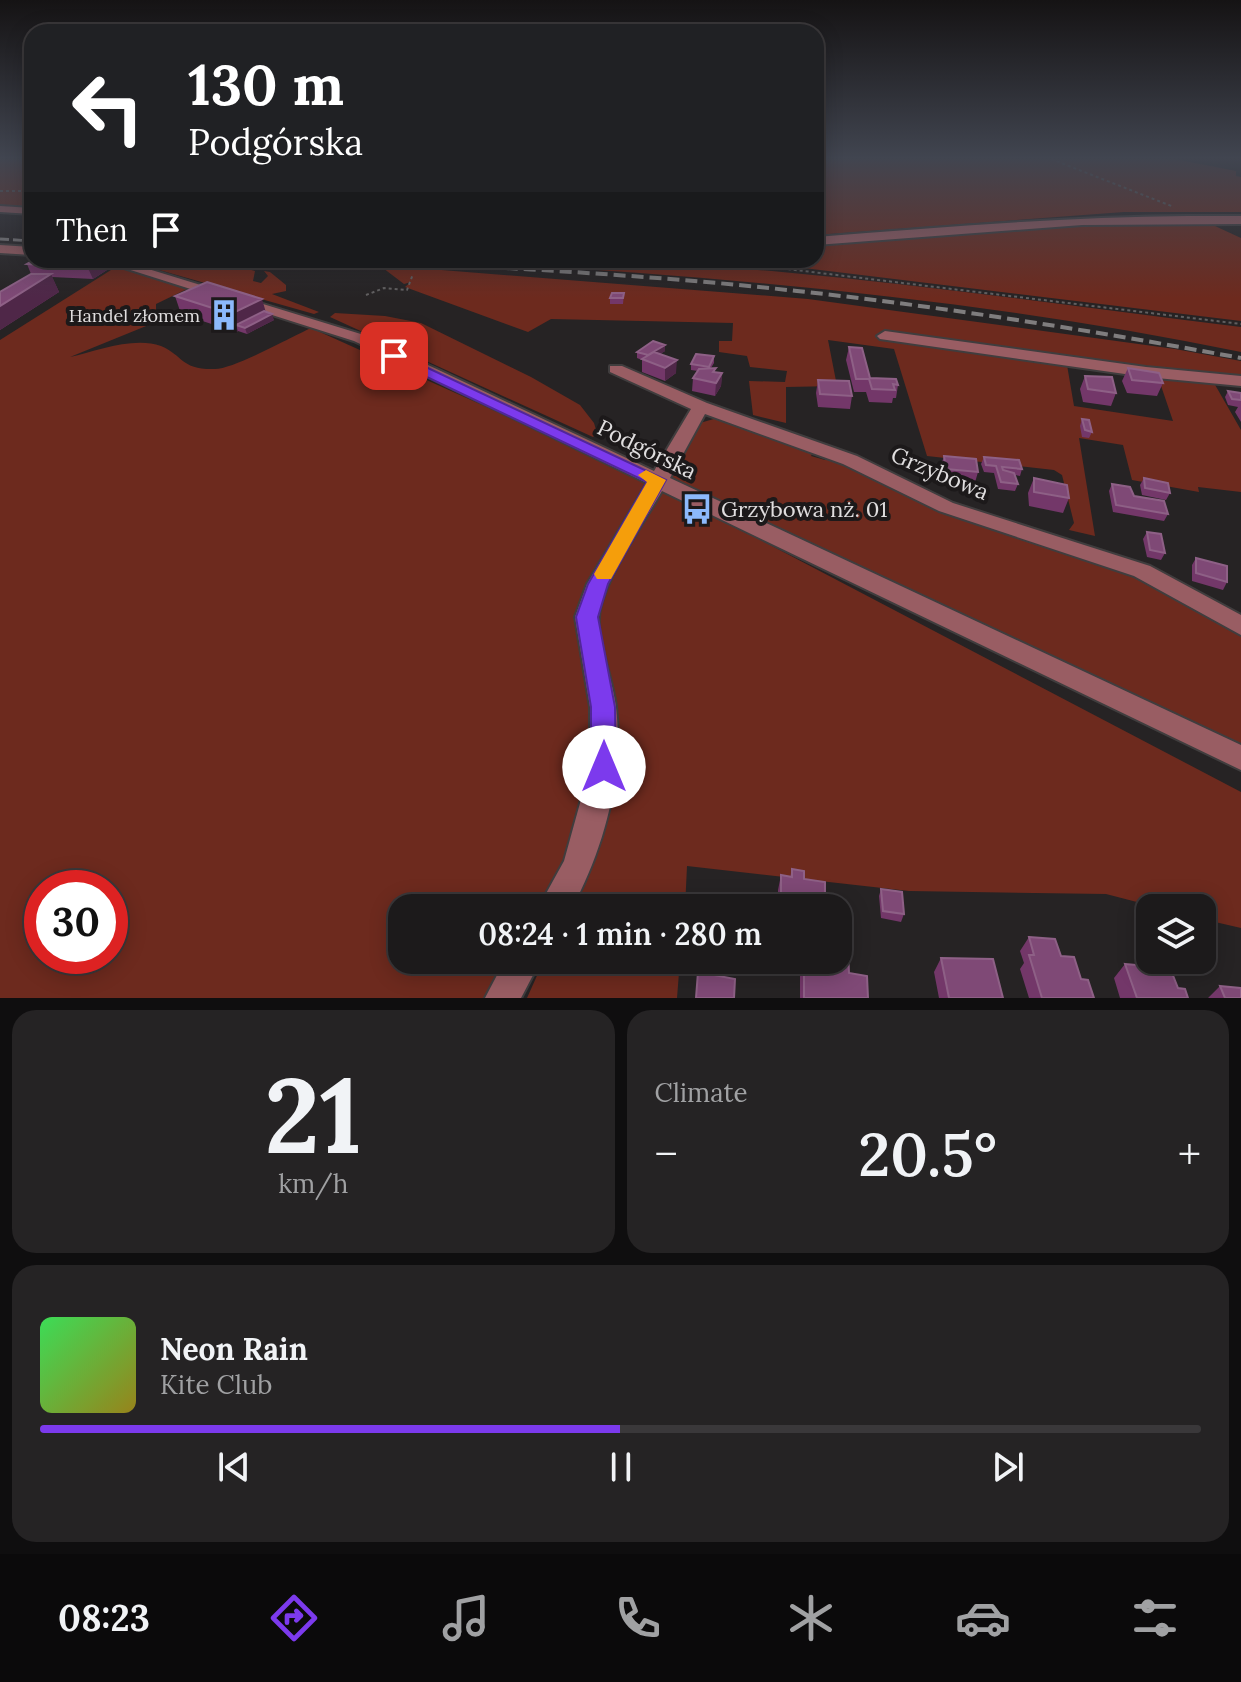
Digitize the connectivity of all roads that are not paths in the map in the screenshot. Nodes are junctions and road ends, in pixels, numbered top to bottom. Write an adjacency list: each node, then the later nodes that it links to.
1 (0, 209): 2 (street)
2 (24, 210)
3 (1241, 220): 4 (street)
4 (824, 240)
5 (0, 249): 6 (street)
6 (24, 250)
7 (132, 268): 12 (street, Podgórska)
8 (885, 336): 10 (street)
9 (616, 369): 11 (street, Grzybowa)
10 (1241, 381)
11 (701, 407): 12 (street); 13 (street, Grzybowa)
12 (657, 480): 14 (street, Podgórska); 15 (street)
13 (1241, 626)
14 (1241, 758)
15 (562, 894)
16 (516, 974): 17 (street)
17 (502, 998)

